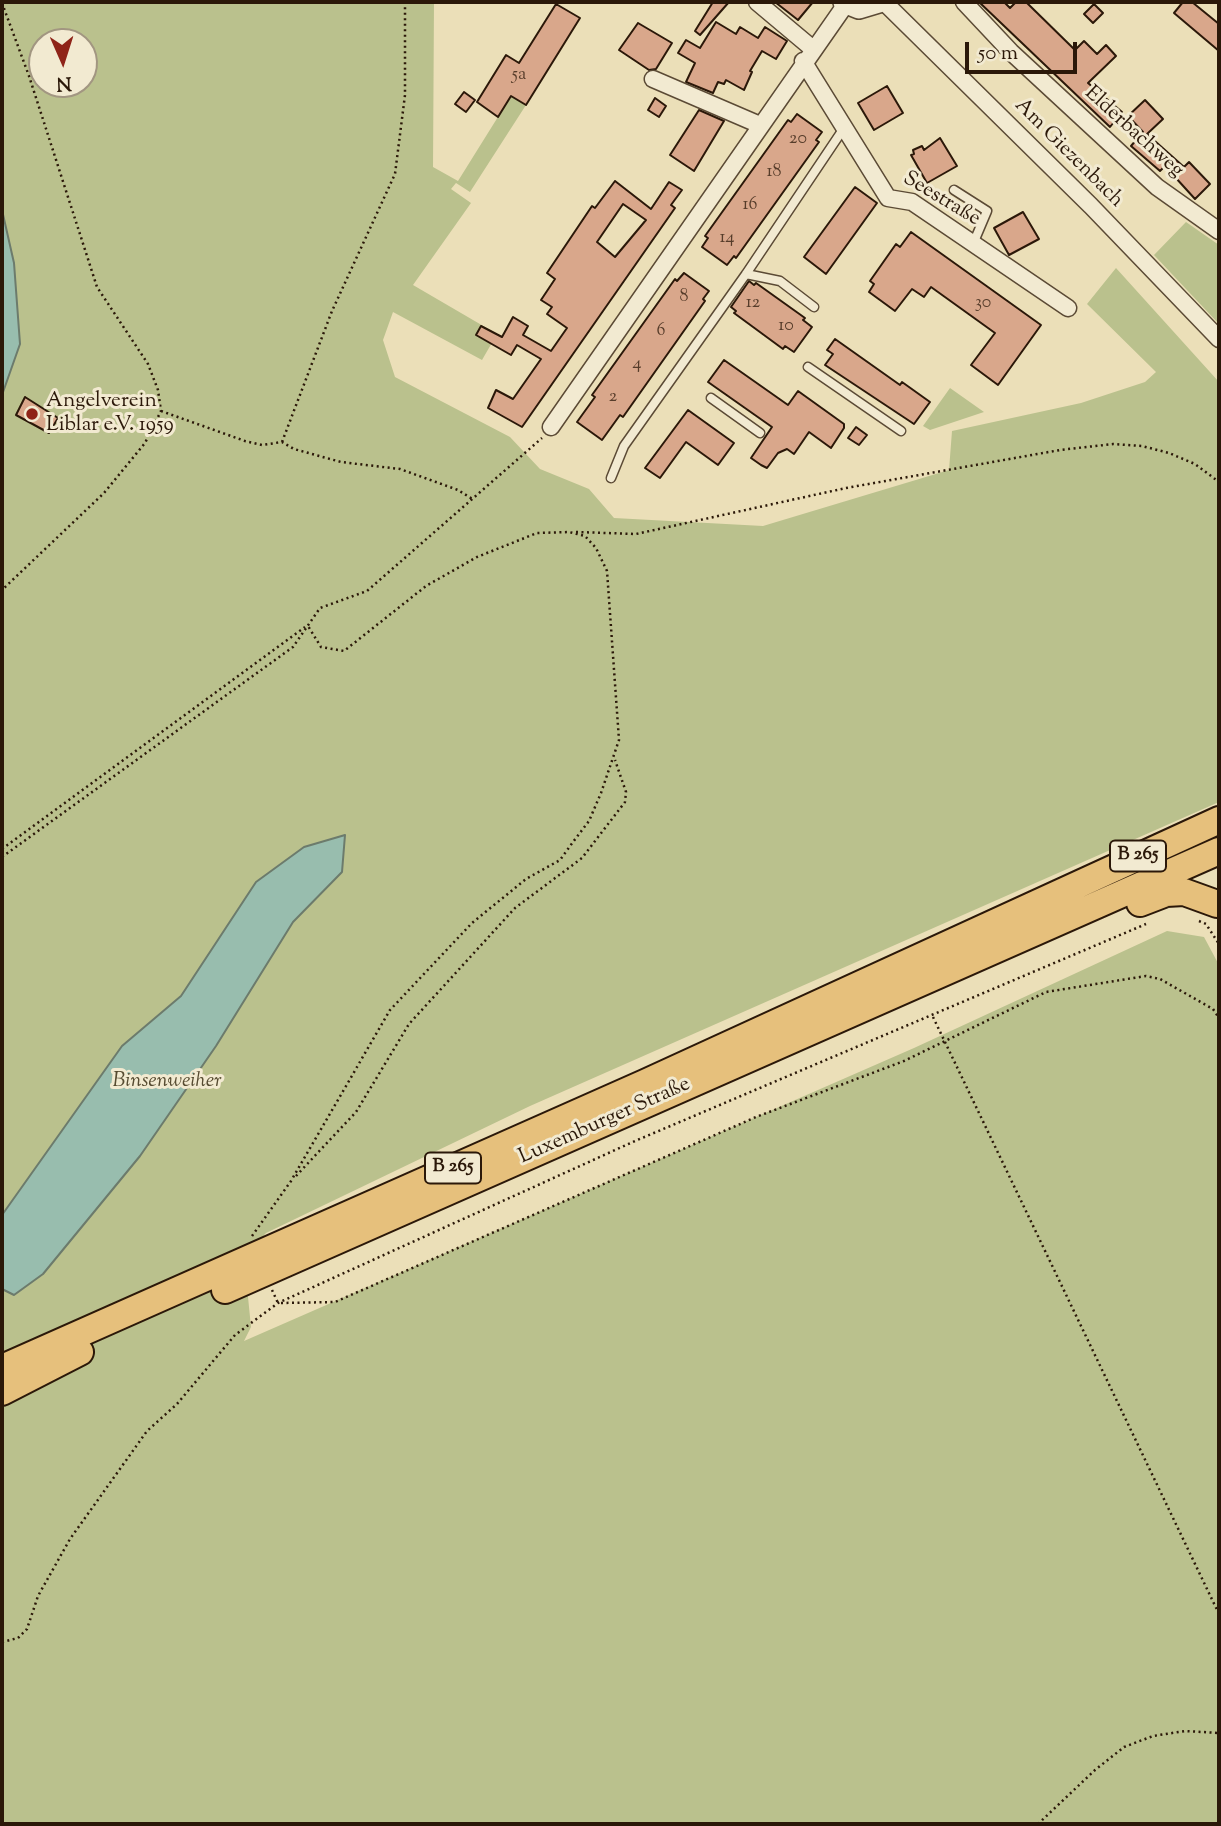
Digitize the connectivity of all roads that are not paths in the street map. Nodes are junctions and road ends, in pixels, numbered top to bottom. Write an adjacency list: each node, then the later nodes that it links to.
1 (757, 2): 6 (street, Seestraße)
2 (879, 2): 5 (street)
3 (884, 2): 16 (street, Am Giezenbach)
4 (964, 2): 11 (street, Elderbachweg)
5 (845, 3): 6 (street)
6 (808, 55): 8 (street); 9 (street, Seestraße)
7 (653, 79): 8 (street)
8 (760, 125): 19 (street)
9 (846, 126): 12 (street, Seestraße); 13 (lane)
10 (954, 190): 12 (lane)
11 (1219, 231)
12 (973, 244): 15 (street, Seestraße)
13 (746, 274): 14 (lane); 22 (lane)
14 (814, 307)
15 (1068, 308)
16 (1219, 340)
17 (808, 367): 20 (lane)
18 (711, 398): 21 (lane)
19 (551, 427)
20 (901, 431)
21 (760, 433)
22 (611, 478)
23 (1219, 820): 25 (main road, B 265)
24 (1217, 852): 25 (main road); 26 (main road); 27 (main road, Luxemburger Straße / B 265)
25 (1058, 892): 28 (main road, Luxemburger Straße / B 265)
26 (1218, 906): 27 (main road)
27 (668, 1093): 29 (main road, Luxemburger Straße / B 265)
28 (2, 1368)
29 (2, 1392)

